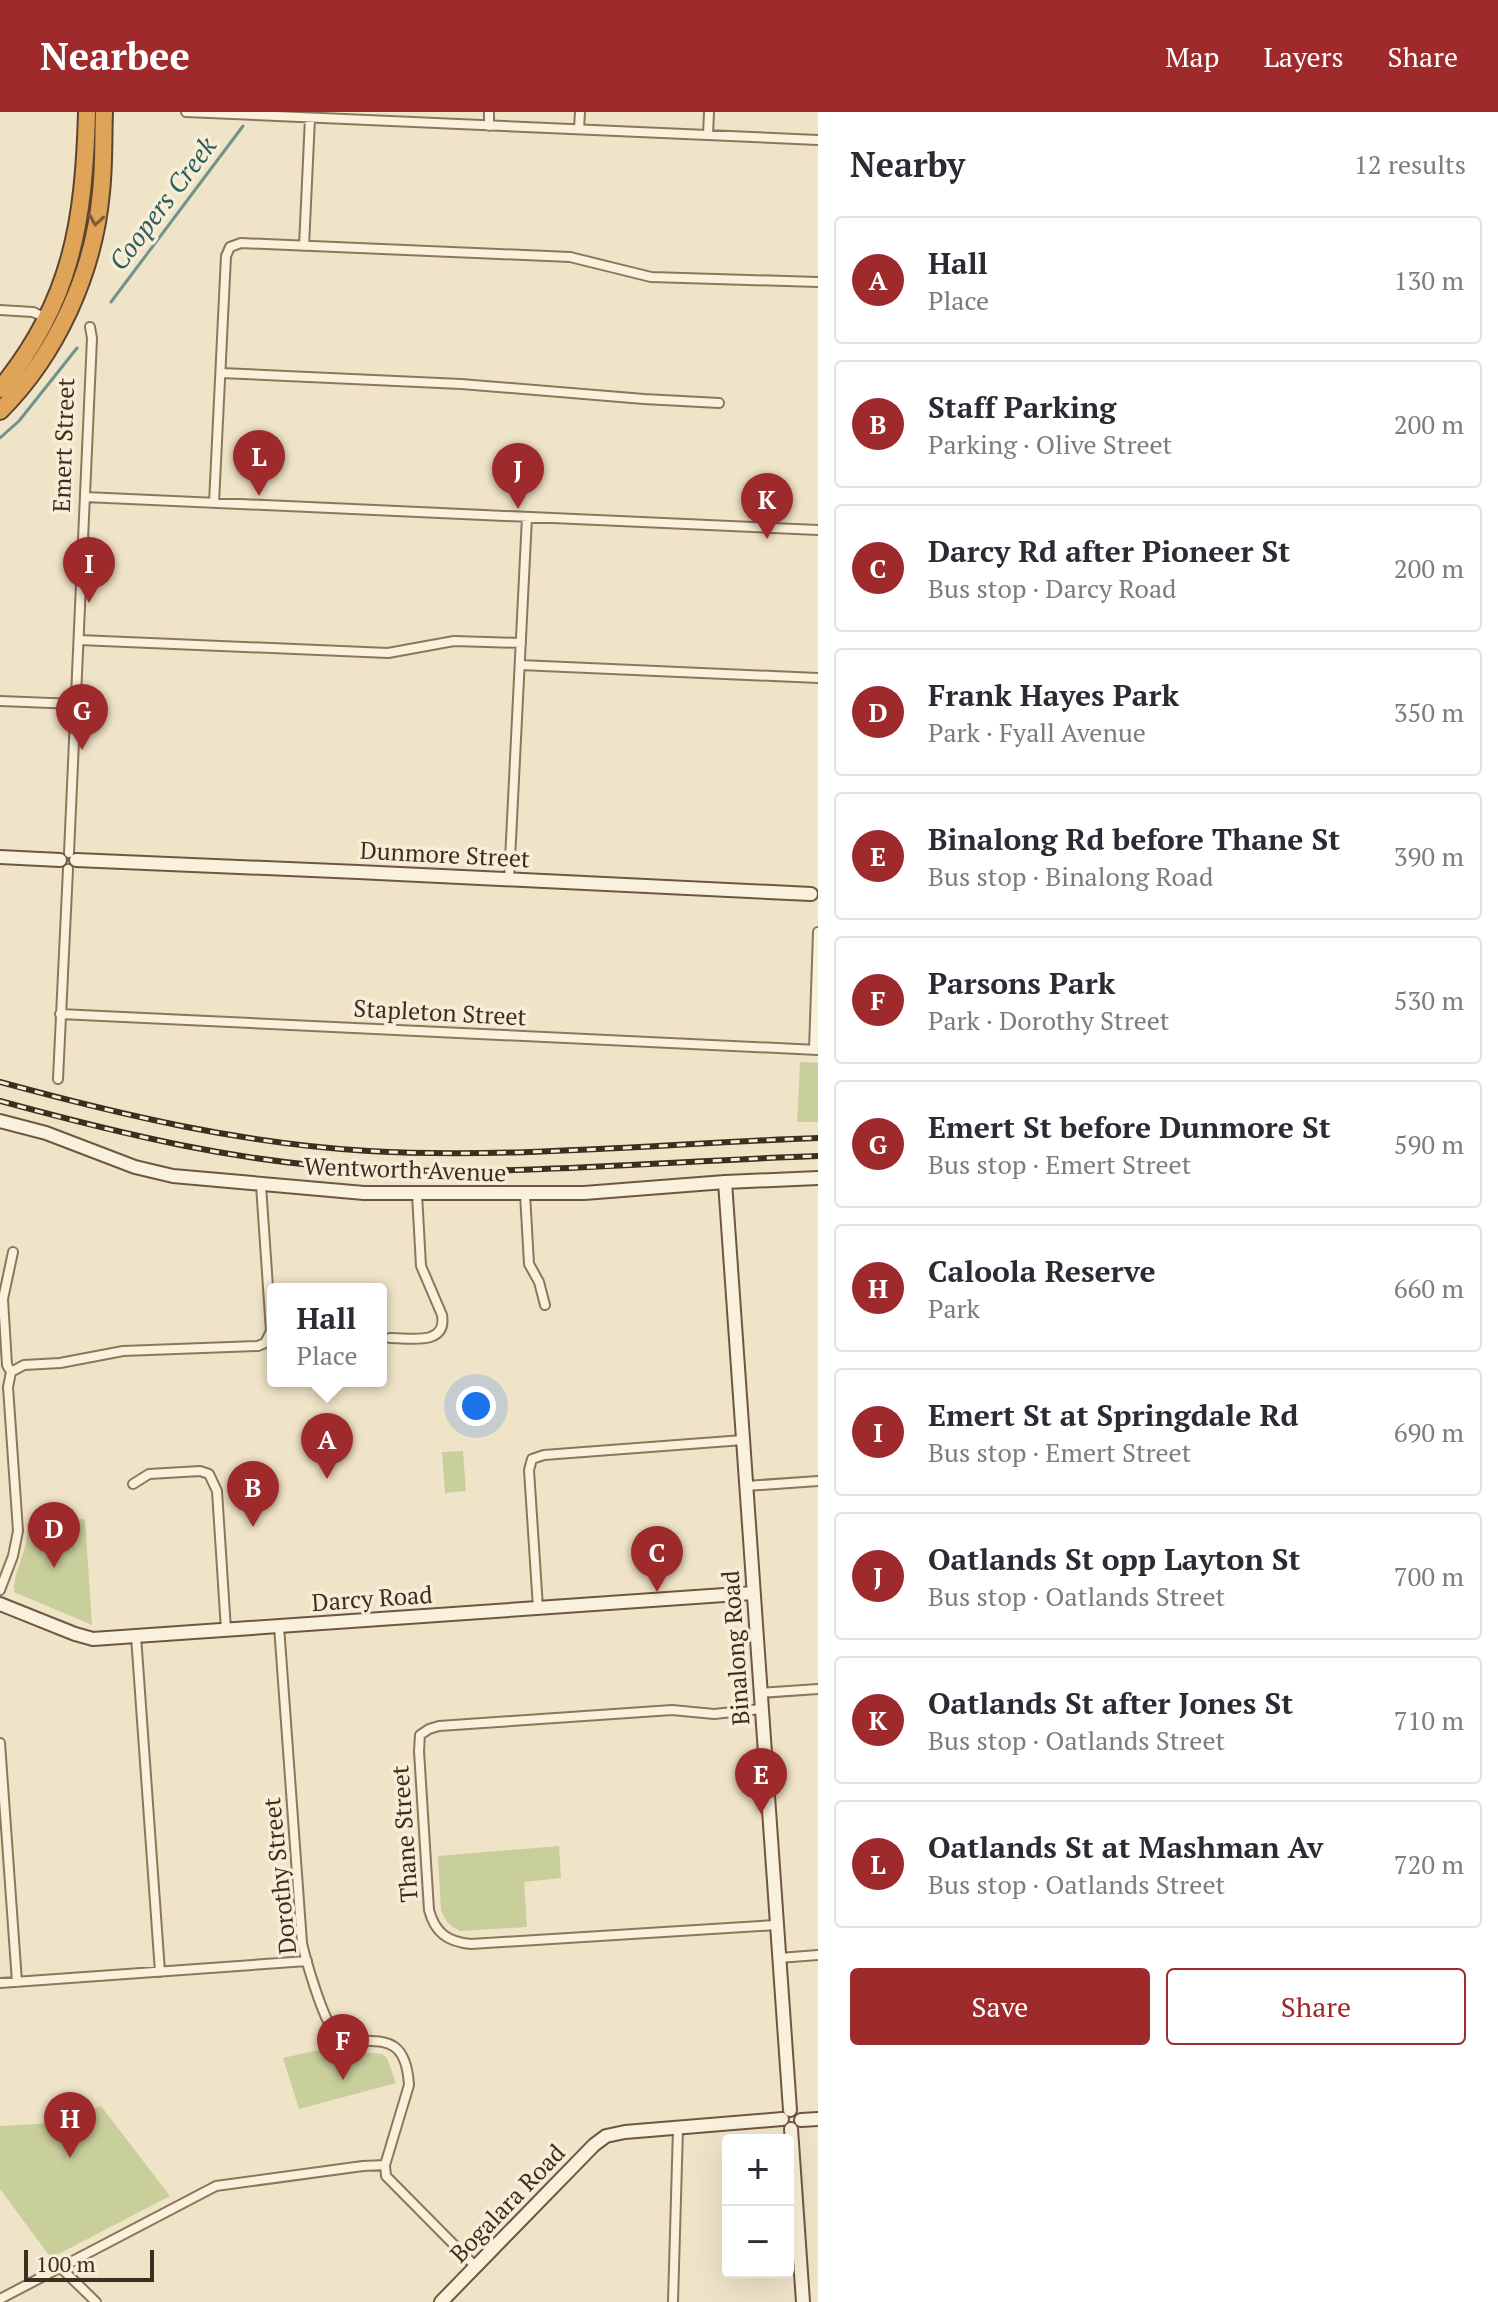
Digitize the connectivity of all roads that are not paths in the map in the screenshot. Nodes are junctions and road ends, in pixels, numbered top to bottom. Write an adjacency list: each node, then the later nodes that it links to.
1 (87, 112): 15 (highway, Emert Street)
2 (104, 112): 20 (highway, Emert Street, one-way to 20)
3 (186, 112): 7 (street)
4 (489, 112): 8 (street)
5 (580, 112): 9 (street)
6 (709, 112): 10 (street)
7 (310, 118): 8 (street); 12 (street)
8 (489, 126): 9 (street)
9 (579, 129): 10 (street)
10 (708, 135): 11 (street)
11 (818, 140)
12 (304, 246): 13 (street); 17 (street)
13 (818, 282)
14 (0, 310): 15 (street)
15 (46, 319): 18 (highway, Emert Street)
16 (90, 327): 21 (street, Emert Street)
17 (221, 373): 19 (street); 22 (street)
18 (0, 389)
19 (719, 403)
20 (0, 411)
21 (85, 497): 22 (street); 25 (street, Emert Street)
22 (214, 503): 23 (street)
23 (527, 517): 24 (street); 26 (street)
24 (818, 530)
25 (79, 640): 26 (street); 30 (street, Emert Street)
26 (521, 643): 27 (street)
27 (520, 665): 28 (street); 33 (street)
28 (818, 678)
29 (0, 701): 30 (street)
30 (76, 704): 32 (street, Emert Street)
31 (0, 857): 32 (street, Dunmore Street)
32 (68, 860): 33 (street, Dunmore Street); 36 (street, Emert Street)
33 (509, 880): 34 (street, Dunmore Street)
34 (816, 894)
35 (818, 932): 37 (street)
36 (60, 1014): 37 (street, Stapleton Street); 38 (street, Emert Street)
37 (816, 1050)
38 (58, 1079)
39 (0, 1121): 42 (street, Wentworth Avenue)
40 (818, 1178): 41 (street, Wentworth Avenue)
41 (725, 1182): 44 (street, Wentworth Avenue); 51 (street, Binalong Road)
42 (261, 1185): 43 (street, Wentworth Avenue); 46 (street)
43 (417, 1194): 44 (street, Wentworth Avenue); 48 (street)
44 (525, 1194): 47 (street)
45 (13, 1252): 50 (street)
46 (268, 1283)
47 (545, 1305)
48 (390, 1338)
49 (267, 1339): 50 (street)
50 (11, 1372): 55 (street)
51 (743, 1440): 54 (street, Binalong Road); 58 (street)
52 (818, 1481): 54 (street)
53 (133, 1484): 60 (street)
54 (746, 1486): 56 (street, Binalong Road)
55 (0, 1590)
56 (753, 1593): 58 (street, Darcy Road); 63 (street, Binalong Road)
57 (0, 1604): 61 (street, Darcy Road)
58 (538, 1608): 59 (street, Darcy Road)
59 (279, 1626): 60 (street, Darcy Road); 69 (street, Dorothy Street)
60 (226, 1630): 61 (street, Darcy Road)
61 (136, 1636): 70 (street)
62 (818, 1689): 63 (street)
63 (760, 1693): 64 (street, Binalong Road)
64 (761, 1709): 66 (street, Binalong Road); 66 (street, Thane Street)
65 (0, 1743): 71 (street)
66 (776, 1925): 68 (street, Binalong Road)
67 (818, 1955): 68 (street)
68 (779, 1958): 73 (street, Binalong Road)
69 (307, 1961): 70 (street); 76 (street, Dorothy Street)
70 (160, 1972): 71 (street)
71 (17, 1982): 72 (street)
72 (0, 1983)
73 (791, 2119): 74 (street); 75 (street); 83 (street, Binalong Road)
74 (818, 2119)
75 (678, 2128): 77 (street, Bogalara Road); 82 (street)
76 (385, 2165): 77 (street); 78 (street)
77 (475, 2266): 81 (street, Bogalara Road)
78 (61, 2268): 79 (street); 80 (street)
79 (0, 2299)
80 (96, 2302)
81 (441, 2302)
82 (673, 2302)
83 (803, 2302)

